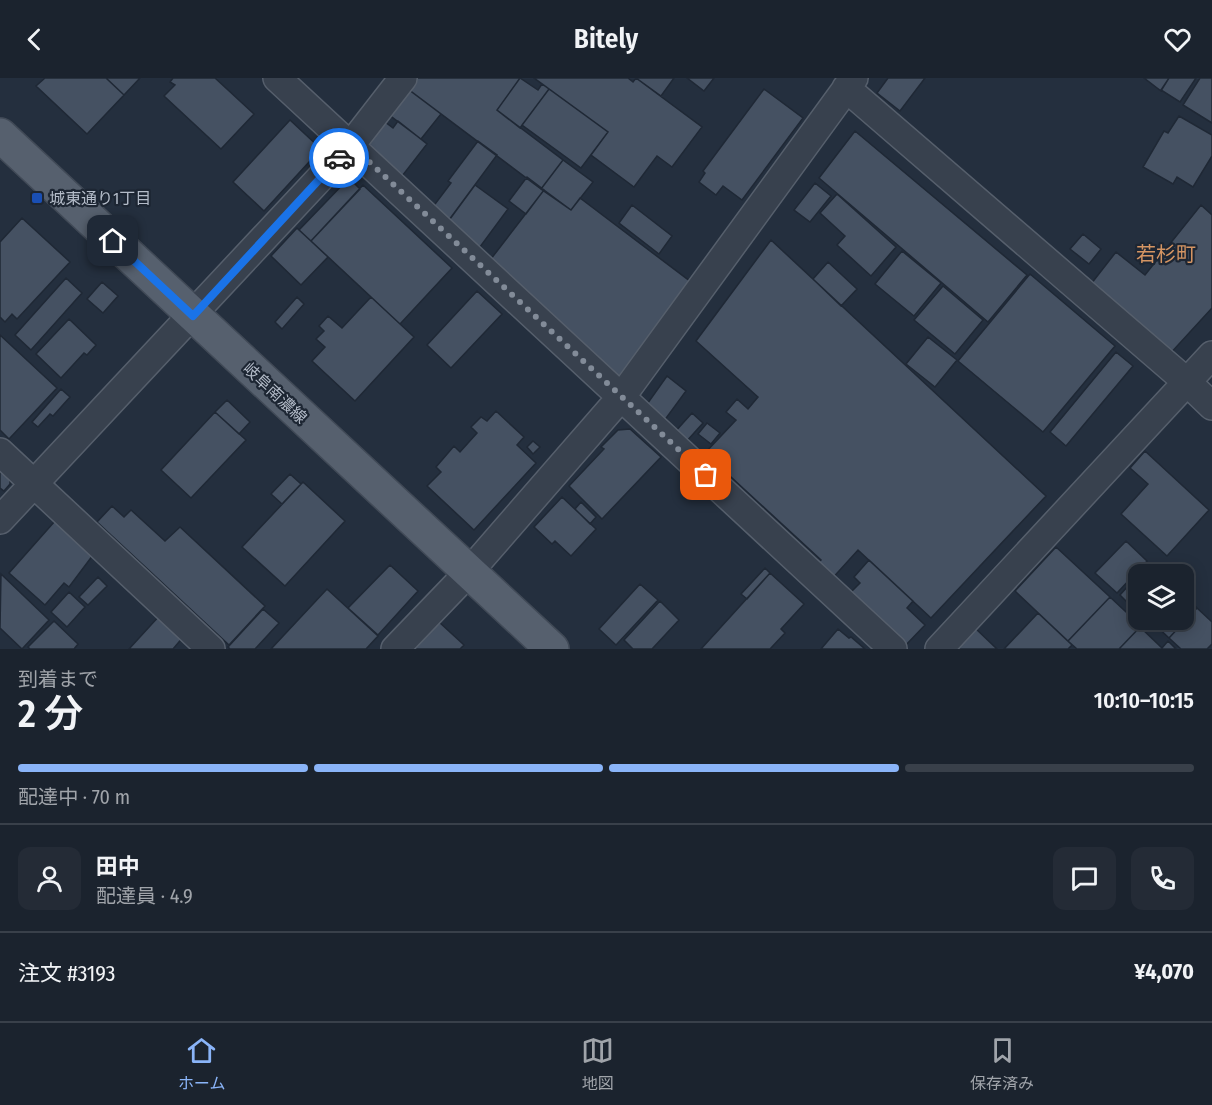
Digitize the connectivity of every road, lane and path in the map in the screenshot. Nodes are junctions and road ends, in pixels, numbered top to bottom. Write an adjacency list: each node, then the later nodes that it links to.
1 (277, 78): 5 (street)
2 (403, 78): 5 (street)
3 (850, 83): 8 (street); 9 (street)
4 (0, 135): 6 (main road, 岐阜南濃線)
5 (351, 145): 6 (street); 9 (street)
6 (193, 316): 12 (street); 14 (main road, 岐阜南濃線)
7 (1212, 355): 8 (street)
8 (1187, 382): 10 (street); 19 (street)
9 (622, 396): 14 (street); 18 (street)
10 (1212, 406)
11 (0, 452): 12 (street)
12 (33, 483): 13 (street); 15 (street)
13 (0, 520)
14 (469, 572): 16 (street); 17 (main road, 岐阜南濃線)
15 (211, 649)
16 (395, 649)
17 (552, 649)
18 (893, 649)
19 (939, 649)

